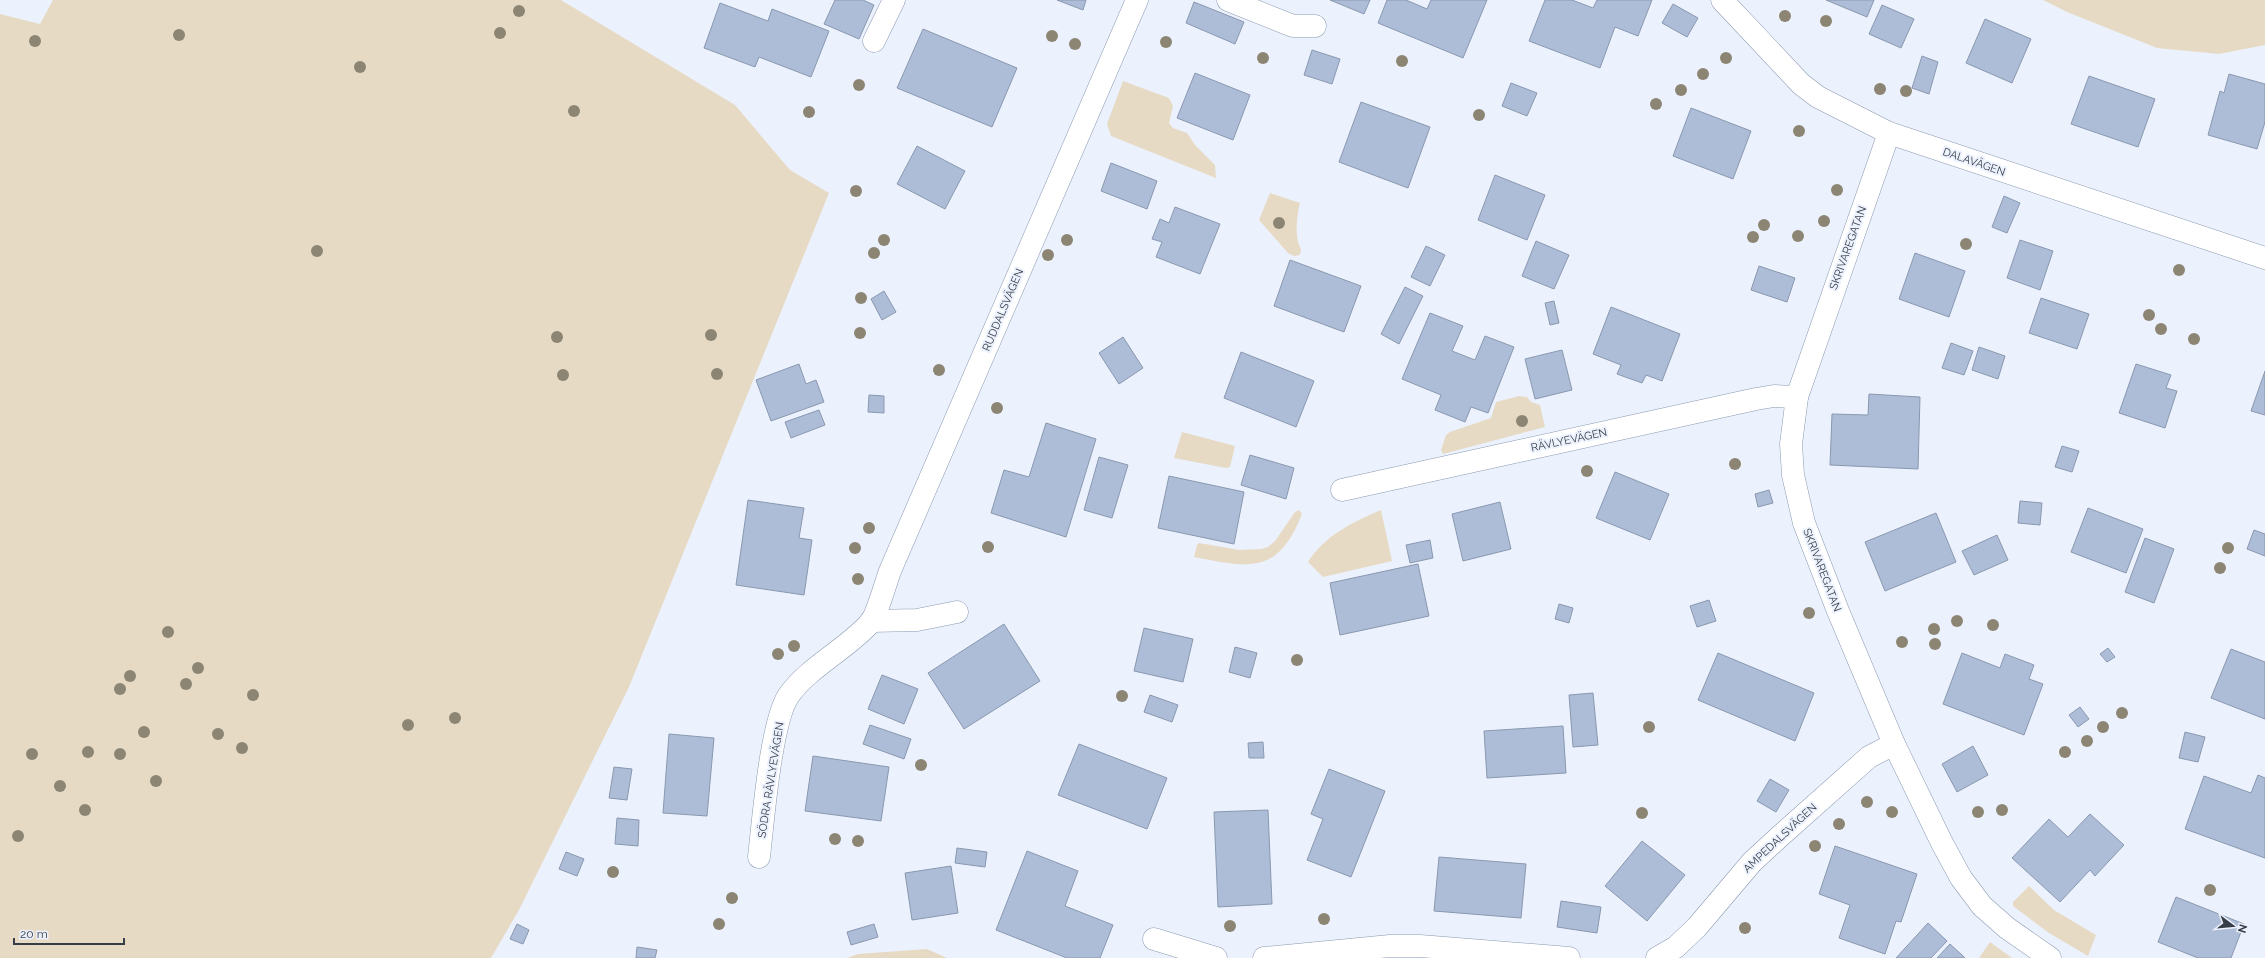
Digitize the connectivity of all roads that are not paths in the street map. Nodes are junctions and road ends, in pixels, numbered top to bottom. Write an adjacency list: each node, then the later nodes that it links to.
1 (894, 0): 6 (street)
2 (1137, 0): 12 (street, RUDDALSVÄGEN)
3 (1228, 0): 5 (street)
4 (1722, 0): 7 (street, DALAVÄGEN)
5 (1315, 26)
6 (874, 41)
7 (1889, 133): 8 (street, DALAVÄGEN); 9 (street, SKRIVAREGATAN)
8 (2265, 258)
9 (1797, 397): 10 (street, RÄVLYEVÄGEN); 13 (street, SKRIVAREGATAN)
10 (1342, 490)
11 (957, 612): 12 (street)
12 (872, 621): 14 (street, SÖDRA RÄVLYEVÄGEN)
13 (1894, 744): 19 (street, AMPEDALSVÄGEN); 20 (street, SKRIVAREGATAN)
14 (759, 857)
15 (1154, 939): 16 (street)
16 (1216, 958)
17 (1264, 958): 18 (street)
18 (1569, 958)
19 (1657, 958)
20 (2050, 958)

